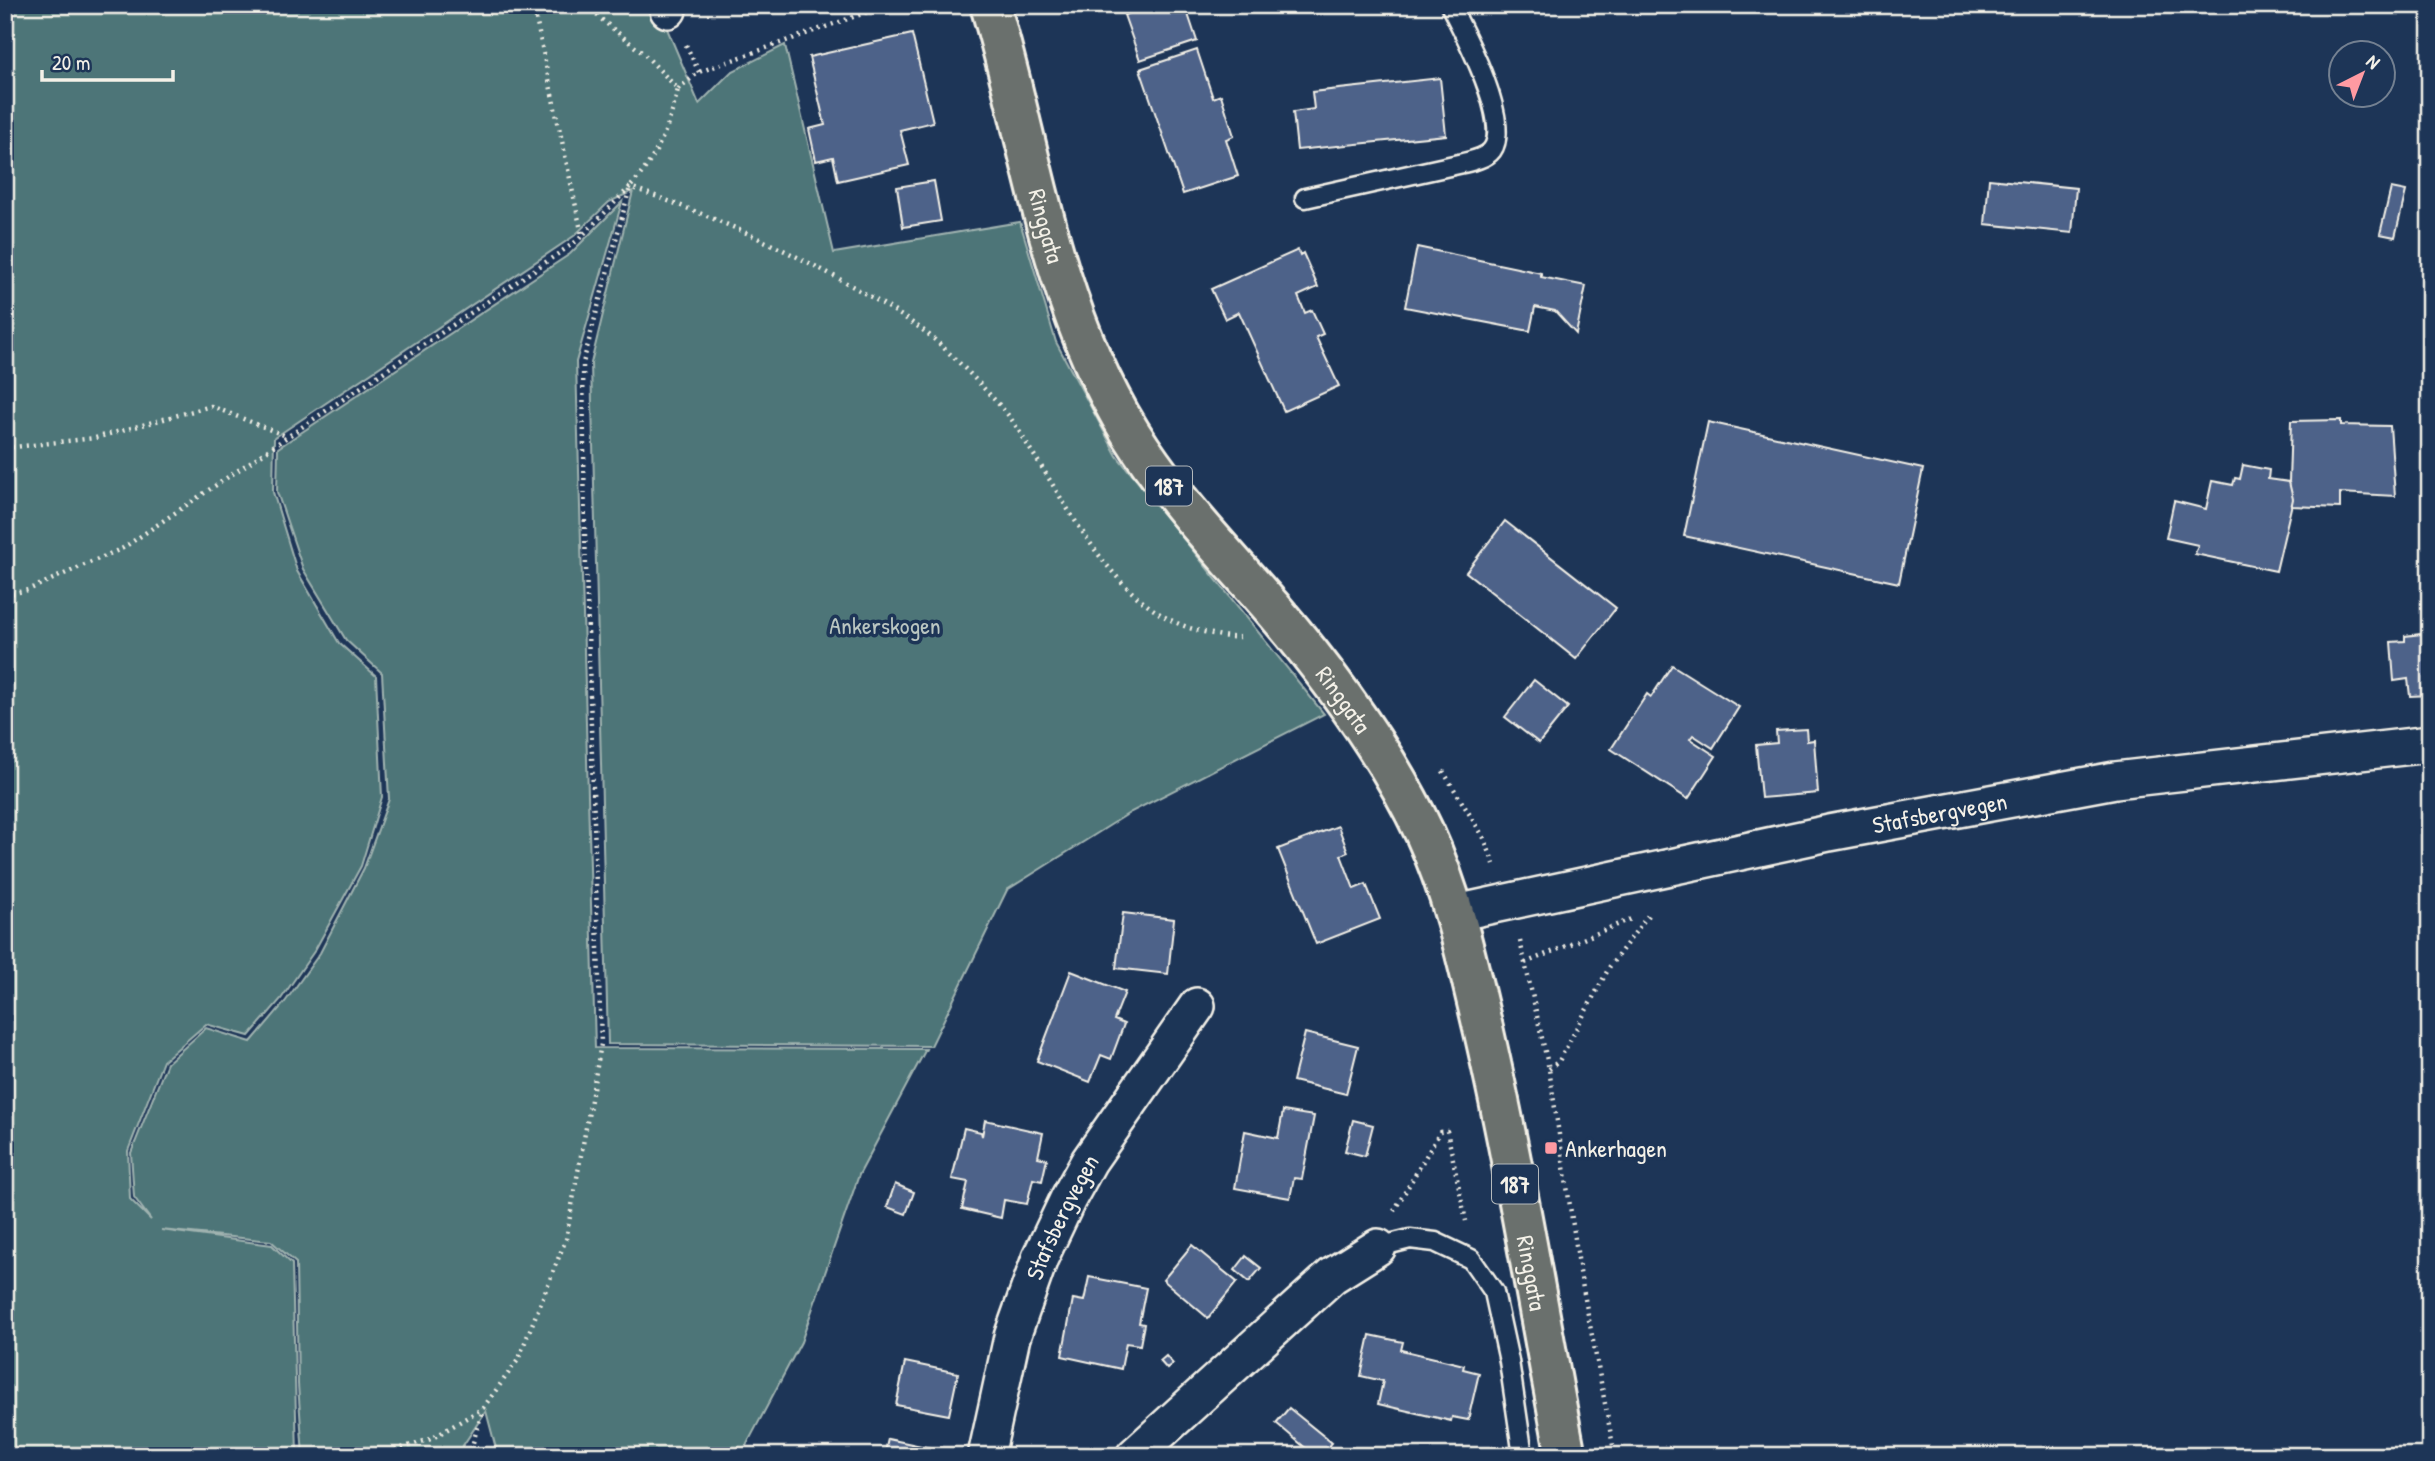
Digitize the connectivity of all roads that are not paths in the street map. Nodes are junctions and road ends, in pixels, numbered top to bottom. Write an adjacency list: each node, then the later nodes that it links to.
1 (990, 5): 5 (main road, Ringgata / 187)
2 (1450, 5): 3 (lane)
3 (1305, 198)
4 (2430, 744): 5 (street, Stafsbergvegen)
5 (1456, 913): 11 (main road, Ringgata / 187)
6 (1197, 1006): 8 (street, Stafsbergvegen)
7 (1378, 1247): 9 (street); 10 (lane)
8 (986, 1456)
9 (1134, 1456)
10 (1524, 1456)
11 (1566, 1456)

